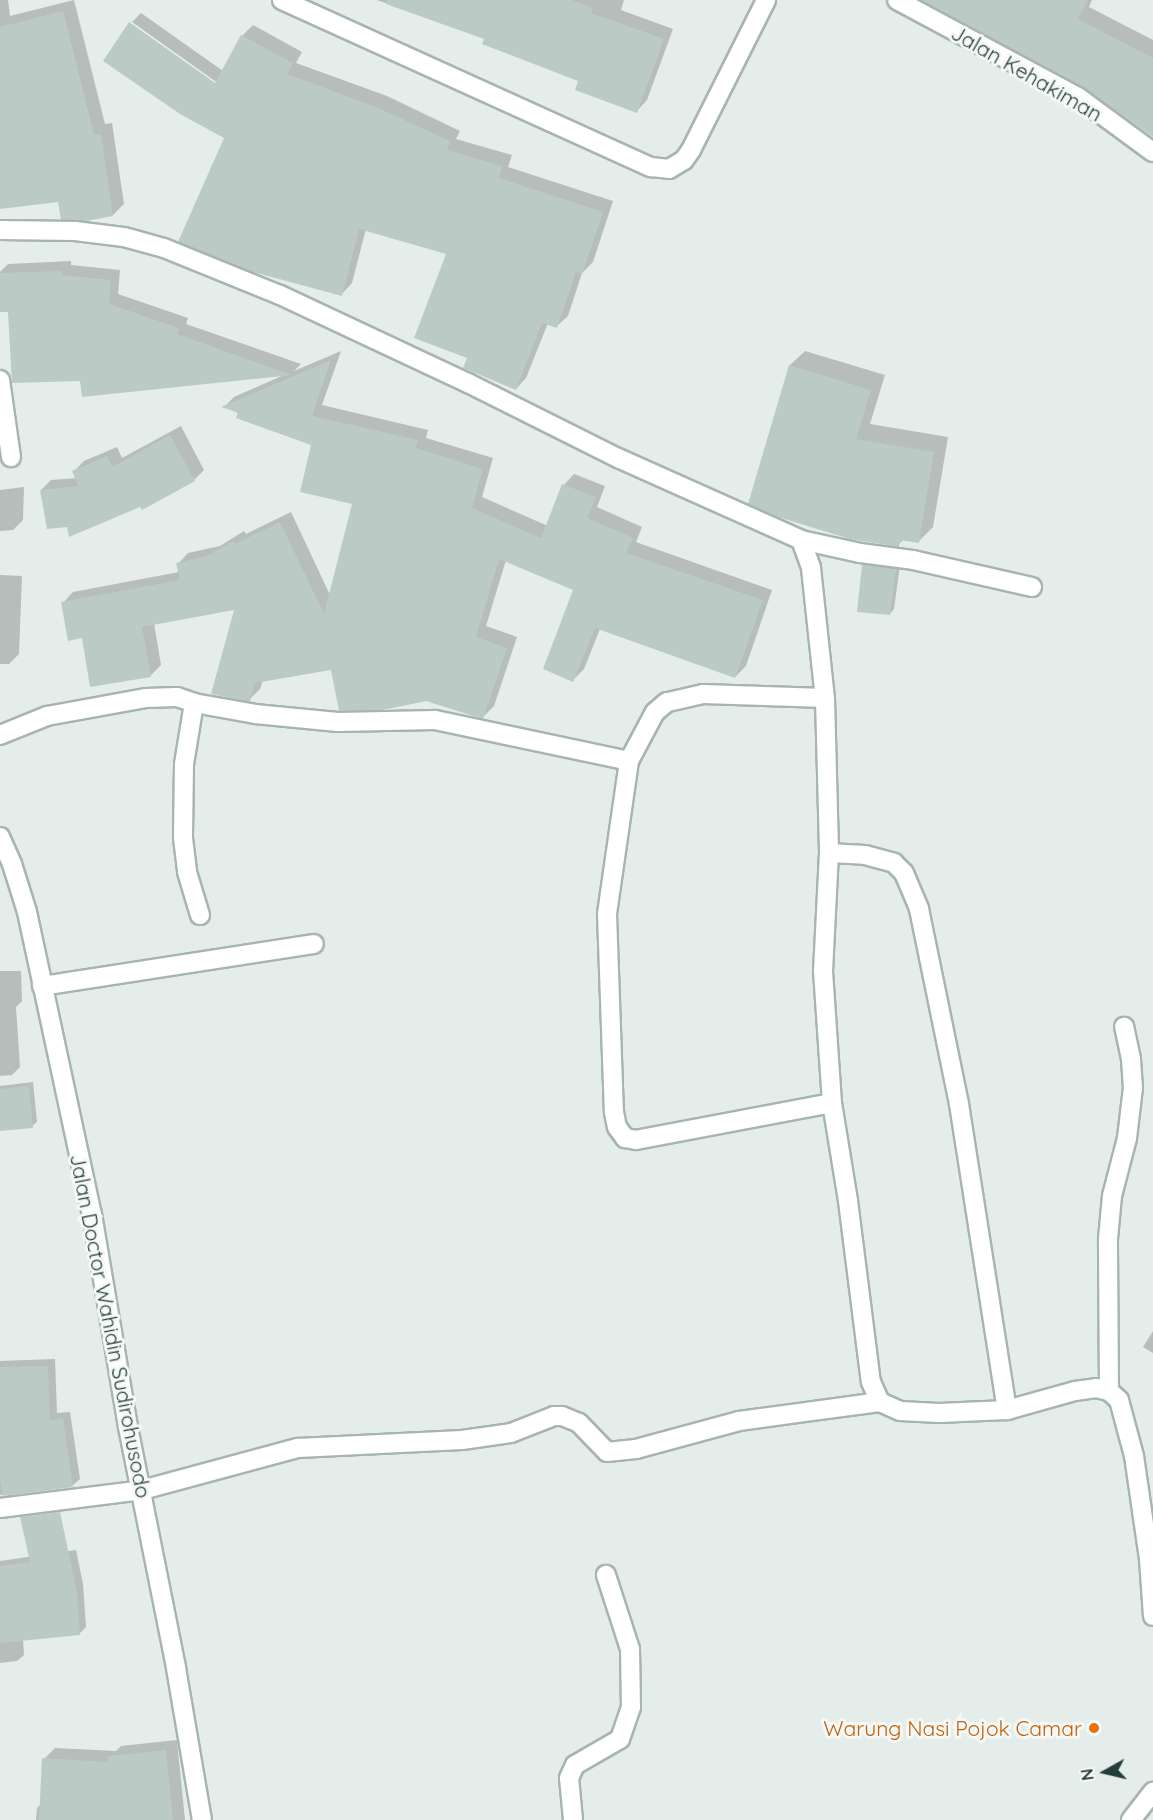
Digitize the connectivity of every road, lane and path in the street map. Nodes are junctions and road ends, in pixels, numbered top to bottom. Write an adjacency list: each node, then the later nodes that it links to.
1 (282, 0): 2 (street)
2 (766, 0)
3 (897, 0): 4 (street, Jalan Kehakiman)
4 (1153, 152)
5 (0, 230): 8 (street)
6 (0, 380): 7 (street)
7 (11, 457)
8 (801, 540): 9 (street); 10 (street)
9 (1032, 587)
10 (825, 698): 13 (street); 15 (street)
11 (194, 703): 12 (street); 13 (street); 16 (street)
12 (0, 735)
13 (629, 760): 20 (street)
14 (0, 837): 18 (street, Jalan Doctor Wahidin Sudirohusodo)
15 (829, 853): 20 (street); 23 (street)
16 (200, 915)
17 (314, 944): 18 (street)
18 (42, 986): 24 (street, Jalan Doctor Wahidin Sudirohusodo)
19 (1124, 1027): 21 (street)
20 (832, 1103): 22 (street)
21 (1109, 1391): 23 (street); 27 (street)
22 (880, 1402): 23 (street); 24 (street)
23 (1007, 1410)
24 (142, 1490): 25 (street); 29 (street, Jalan Doctor Wahidin Sudirohusodo)
25 (0, 1508)
26 (606, 1575): 30 (street)
27 (1153, 1616)
28 (1153, 1792): 31 (street)
29 (202, 1820)
30 (573, 1820)
31 (1131, 1820)

